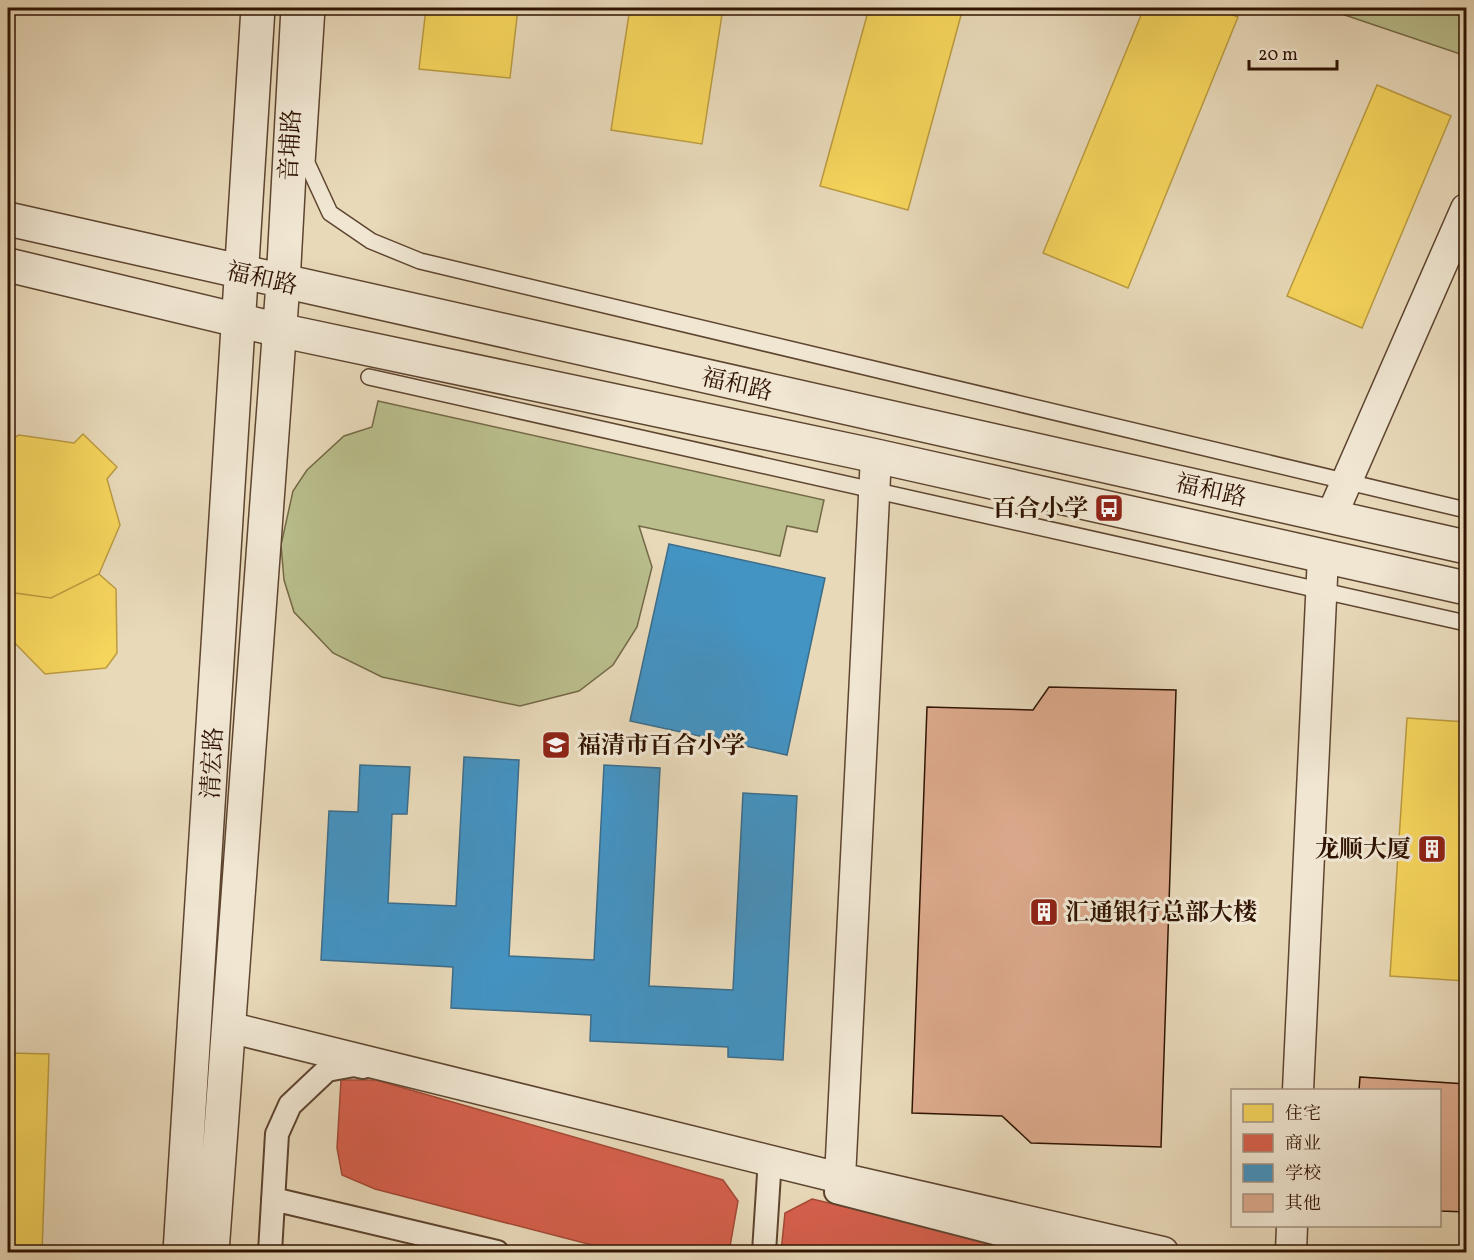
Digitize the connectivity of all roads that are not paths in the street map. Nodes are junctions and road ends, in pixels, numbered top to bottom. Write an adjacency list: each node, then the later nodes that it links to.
1 (258, 8): 7 (street, 音埔路)
2 (298, 8): 8 (street, 音埔路)
3 (317, 8): 13 (lane)
4 (1467, 209): 13 (street)
5 (8, 219): 7 (street, 福和路)
6 (8, 265): 9 (street, 福和路)
7 (241, 273): 8 (street, 福和路); 9 (street, 清宏路)
8 (283, 283): 10 (street, 清宏路); 16 (street, 福和路)
9 (238, 320): 10 (street, 福和路); 28 (street, 清宏路)
10 (279, 330): 12 (street, 福和路); 22 (street, 清宏路)
11 (369, 377): 14 (lane)
12 (876, 456): 14 (street); 18 (street, 福和路)
13 (1347, 481): 15 (lane); 16 (street)
14 (874, 491): 20 (lane); 25 (street)
15 (1467, 510)
16 (1331, 517): 17 (street, 福和路)
17 (1467, 547)
18 (1323, 556): 19 (street, 福和路); 20 (street)
19 (1467, 588)
20 (1322, 591): 21 (lane); 23 (street)
21 (1467, 623)
22 (228, 1027): 25 (street); 29 (street, 清宏路)
23 (1298, 1089)
24 (769, 1174): 26 (street); 32 (street); 33 (street)
25 (840, 1178): 34 (street)
26 (273, 1199): 30 (street); 31 (street)
27 (1292, 1227): 35 (street)
28 (180, 1252)
29 (212, 1252)
30 (270, 1252)
31 (497, 1252)
32 (764, 1252)
33 (1068, 1252)
34 (1163, 1252)
35 (1291, 1252)

